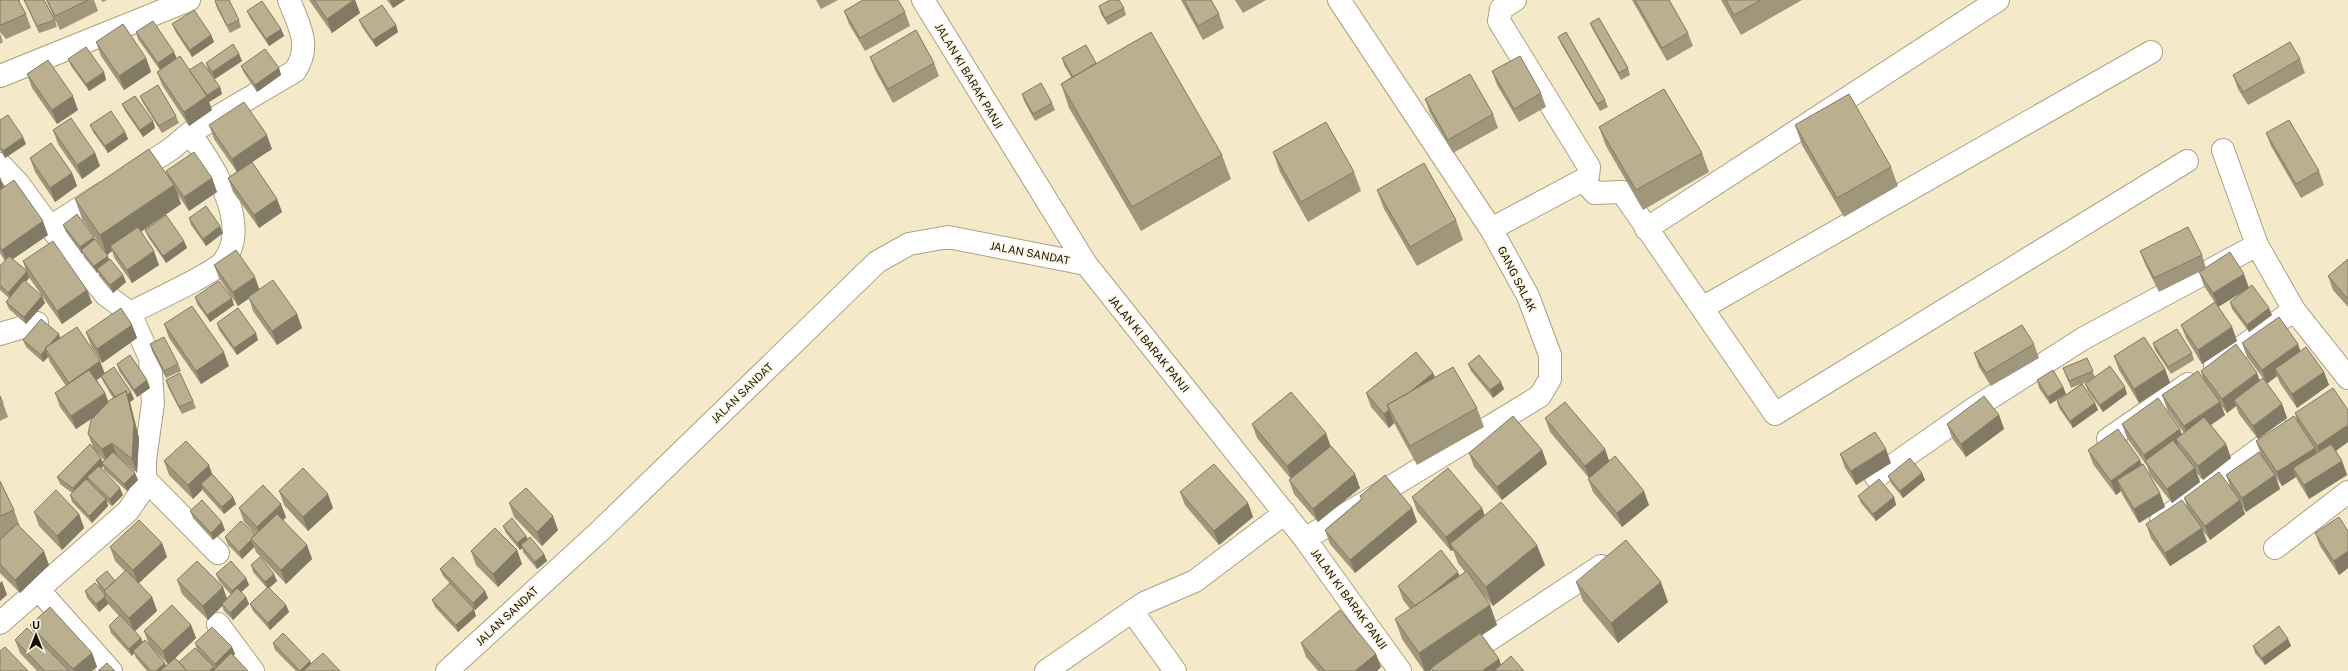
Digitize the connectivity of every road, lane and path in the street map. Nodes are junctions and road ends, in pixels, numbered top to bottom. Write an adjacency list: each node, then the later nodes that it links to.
1 (189, 0): 8 (street)
2 (289, 0): 9 (street)
3 (923, 0): 18 (street, JALAN KI BARAK PANJI)
4 (1339, 0): 15 (street, GANG SALAK)
5 (1515, 0): 13 (street)
6 (1998, 0): 16 (street)
7 (2151, 52): 19 (street)
8 (0, 76)
9 (190, 133): 14 (street); 21 (street)
10 (2223, 150): 17 (street)
11 (2187, 161): 19 (street)
12 (0, 164): 14 (street)
13 (1583, 180): 15 (street); 16 (street)
14 (50, 227): 21 (street)
15 (1491, 229): 32 (street, GANG SALAK)
16 (1646, 229): 19 (street)
17 (2257, 245): 20 (street); 27 (street)
18 (1086, 264): 30 (street, JALAN KI BARAK PANJI); 42 (street, JALAN SANDAT)
19 (1702, 308)
20 (2294, 310): 24 (street); 26 (street)
21 (130, 313): 28 (street)
22 (37, 322): 23 (street)
23 (0, 334)
24 (2344, 384)
25 (2298, 420): 31 (street)
26 (2108, 440)
27 (1876, 477)
28 (145, 479): 34 (street); 36 (street)
29 (2348, 492): 33 (street)
30 (1285, 513): 32 (street, JALAN KI BARAK PANJI); 37 (street)
31 (2155, 525)
32 (1305, 539): 45 (street, JALAN KI BARAK PANJI)
33 (2275, 548)
34 (218, 553)
35 (1617, 556): 46 (street)
36 (37, 588): 38 (street); 40 (street)
37 (1132, 611): 43 (street); 44 (street)
38 (0, 623)
39 (218, 624): 41 (street)
40 (110, 671)
41 (253, 671)
42 (447, 671)
43 (1046, 671)
44 (1175, 671)
45 (1400, 671)
46 (1442, 671)

